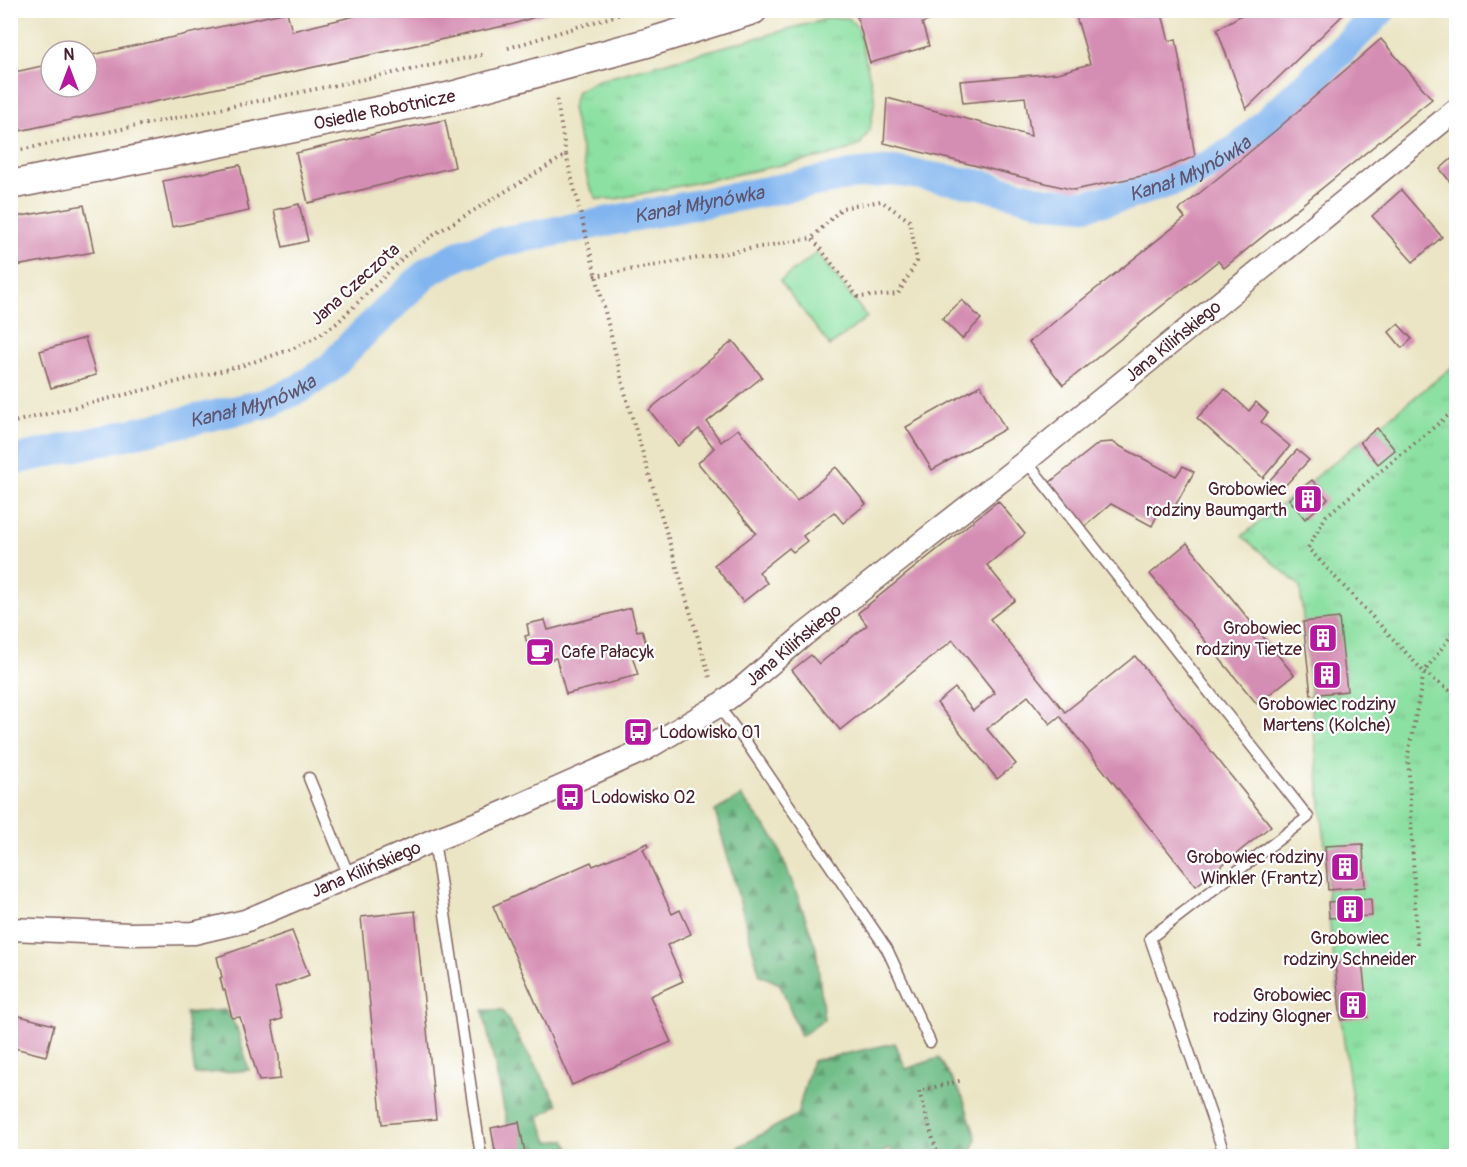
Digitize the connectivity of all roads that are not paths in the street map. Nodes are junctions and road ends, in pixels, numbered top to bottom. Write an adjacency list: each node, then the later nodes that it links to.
1 (753, 10): 2 (street, Osiedle Robotnicze)
2 (715, 16): 4 (street, Osiedle Robotnicze)
3 (1456, 110): 5 (street, Jana Kilińskiego)
4 (10, 185)
5 (1026, 461): 6 (street, Jana Kilińskiego); 13 (lane)
6 (718, 706): 8 (street, Jana Kilińskiego); 11 (lane)
7 (309, 778): 9 (lane)
8 (434, 840): 9 (street, Jana Kilińskiego); 12 (lane)
9 (349, 876): 10 (street, Jana Kilińskiego)
10 (10, 929)
11 (930, 1042)
12 (481, 1156)
13 (1225, 1156)

